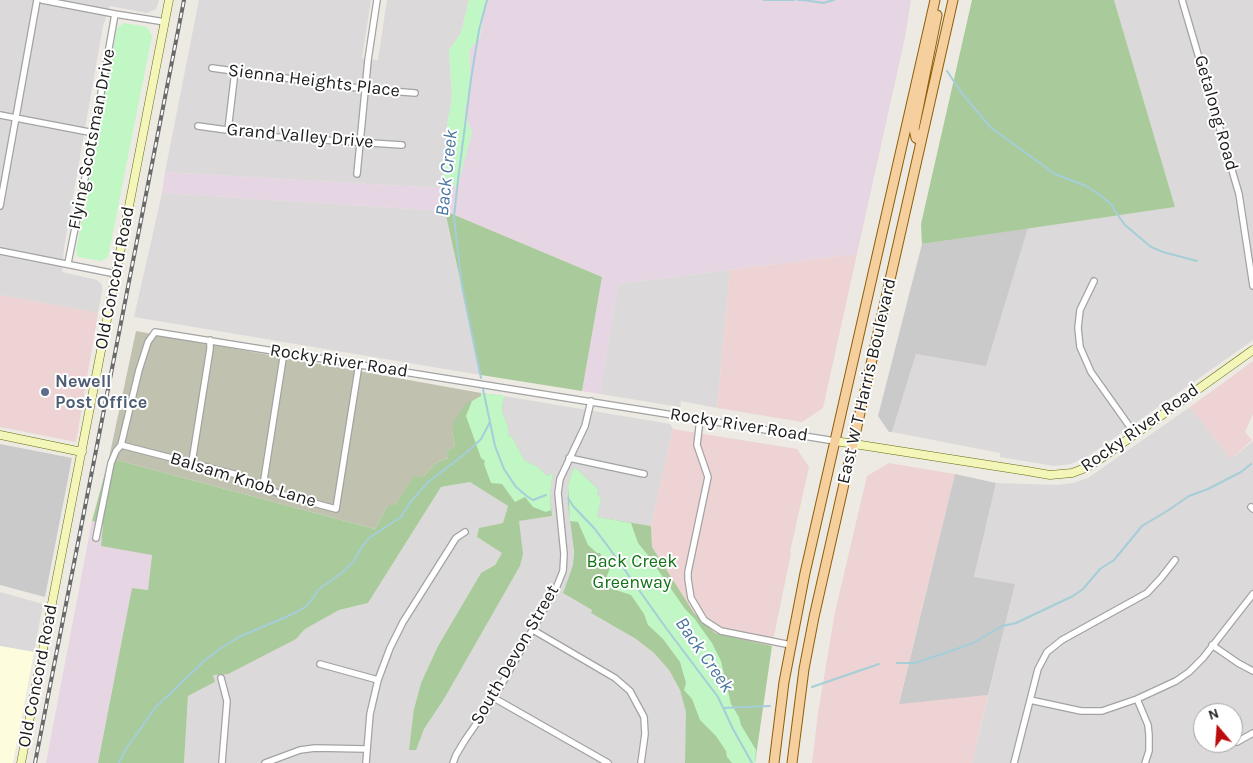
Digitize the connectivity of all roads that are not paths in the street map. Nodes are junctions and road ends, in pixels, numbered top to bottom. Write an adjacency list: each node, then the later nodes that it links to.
1 (37, 0): 15 (street)
2 (42, 0): 8 (street)
3 (169, 0): 9 (street, Old Concord Road)
4 (377, 0): 12 (street)
5 (936, 0): 19 (main road); 38 (main road, East W T Harris Boulevard)
6 (953, 0): 19 (main road, East W T Harris Boulevard)
7 (1182, 0): 29 (street, Getalong Road)
8 (115, 14): 9 (street); 18 (street, Flying Scotsman Drive)
9 (164, 22): 27 (street, Old Concord Road)
10 (212, 68): 11 (street, Sienna Heights Place)
11 (235, 72): 12 (street, Sienna Heights Place); 17 (street)
12 (365, 89): 13 (street, Sienna Heights Place); 20 (street)
13 (415, 93)
14 (0, 115): 15 (street)
15 (16, 118): 18 (street); 23 (street)
16 (198, 126): 17 (street, Grand Valley Drive)
17 (228, 130): 20 (street, Grand Valley Drive)
18 (94, 132): 26 (street, Flying Scotsman Drive)
19 (922, 141): 39 (main road, East W T Harris Boulevard)
20 (360, 142): 21 (street, Grand Valley Drive); 22 (street)
21 (402, 145)
22 (357, 174)
23 (3, 175): 24 (street)
24 (0, 206)
25 (0, 250): 26 (street)
26 (68, 263): 27 (street)
27 (116, 274): 41 (street, Old Concord Road)
28 (1094, 281): 36 (street)
29 (1253, 286)
30 (210, 340): 32 (street, Rocky River Road); 40 (street, Rocky River Road); 43 (street)
31 (1253, 350): 36 (street, Rocky River Road)
32 (284, 352): 33 (street, Rocky River Road); 45 (street)
33 (359, 364): 34 (street, Rocky River Road); 45 (street, Balsam Knob Lane)
34 (591, 401): 35 (street, Rocky River Road); 42 (street, South Devon Street)
35 (700, 419): 38 (street, Rocky River Road); 51 (street)
36 (1135, 434): 39 (street, Rocky River Road)
37 (0, 435): 41 (street)
38 (834, 440): 39 (street, Rocky River Road); 51 (main road, East W T Harris Boulevard)
39 (853, 443): 69 (main road, East W T Harris Boulevard)
40 (121, 445): 43 (street, Balsam Knob Lane); 47 (street)
41 (82, 452): 61 (street, Old Concord Road)
42 (569, 458): 44 (street); 50 (street, South Devon Street)
43 (192, 462): 45 (street, Balsam Knob Lane)
44 (644, 474)
45 (262, 486)
46 (465, 532): 56 (street)
47 (96, 538)
48 (1174, 560): 59 (street)
49 (1253, 594): 52 (street)
50 (533, 630): 57 (street, South Devon Street); 67 (street)
51 (791, 646): 68 (main road, East W T Harris Boulevard)
52 (1212, 646): 54 (street); 58 (street)
53 (320, 664): 56 (street)
54 (1253, 671)
55 (221, 678): 62 (street)
56 (378, 680): 60 (street)
57 (494, 698): 65 (street, South Devon Street); 66 (street)
58 (1137, 699): 59 (street); 71 (street)
59 (1030, 700): 70 (street)
60 (366, 749): 63 (street); 64 (street)
61 (21, 763)
62 (222, 763)
63 (265, 763)
64 (366, 763)
65 (453, 763)
66 (608, 763)
67 (641, 763)
68 (774, 763)
69 (792, 763)
70 (1014, 763)
71 (1145, 763)

